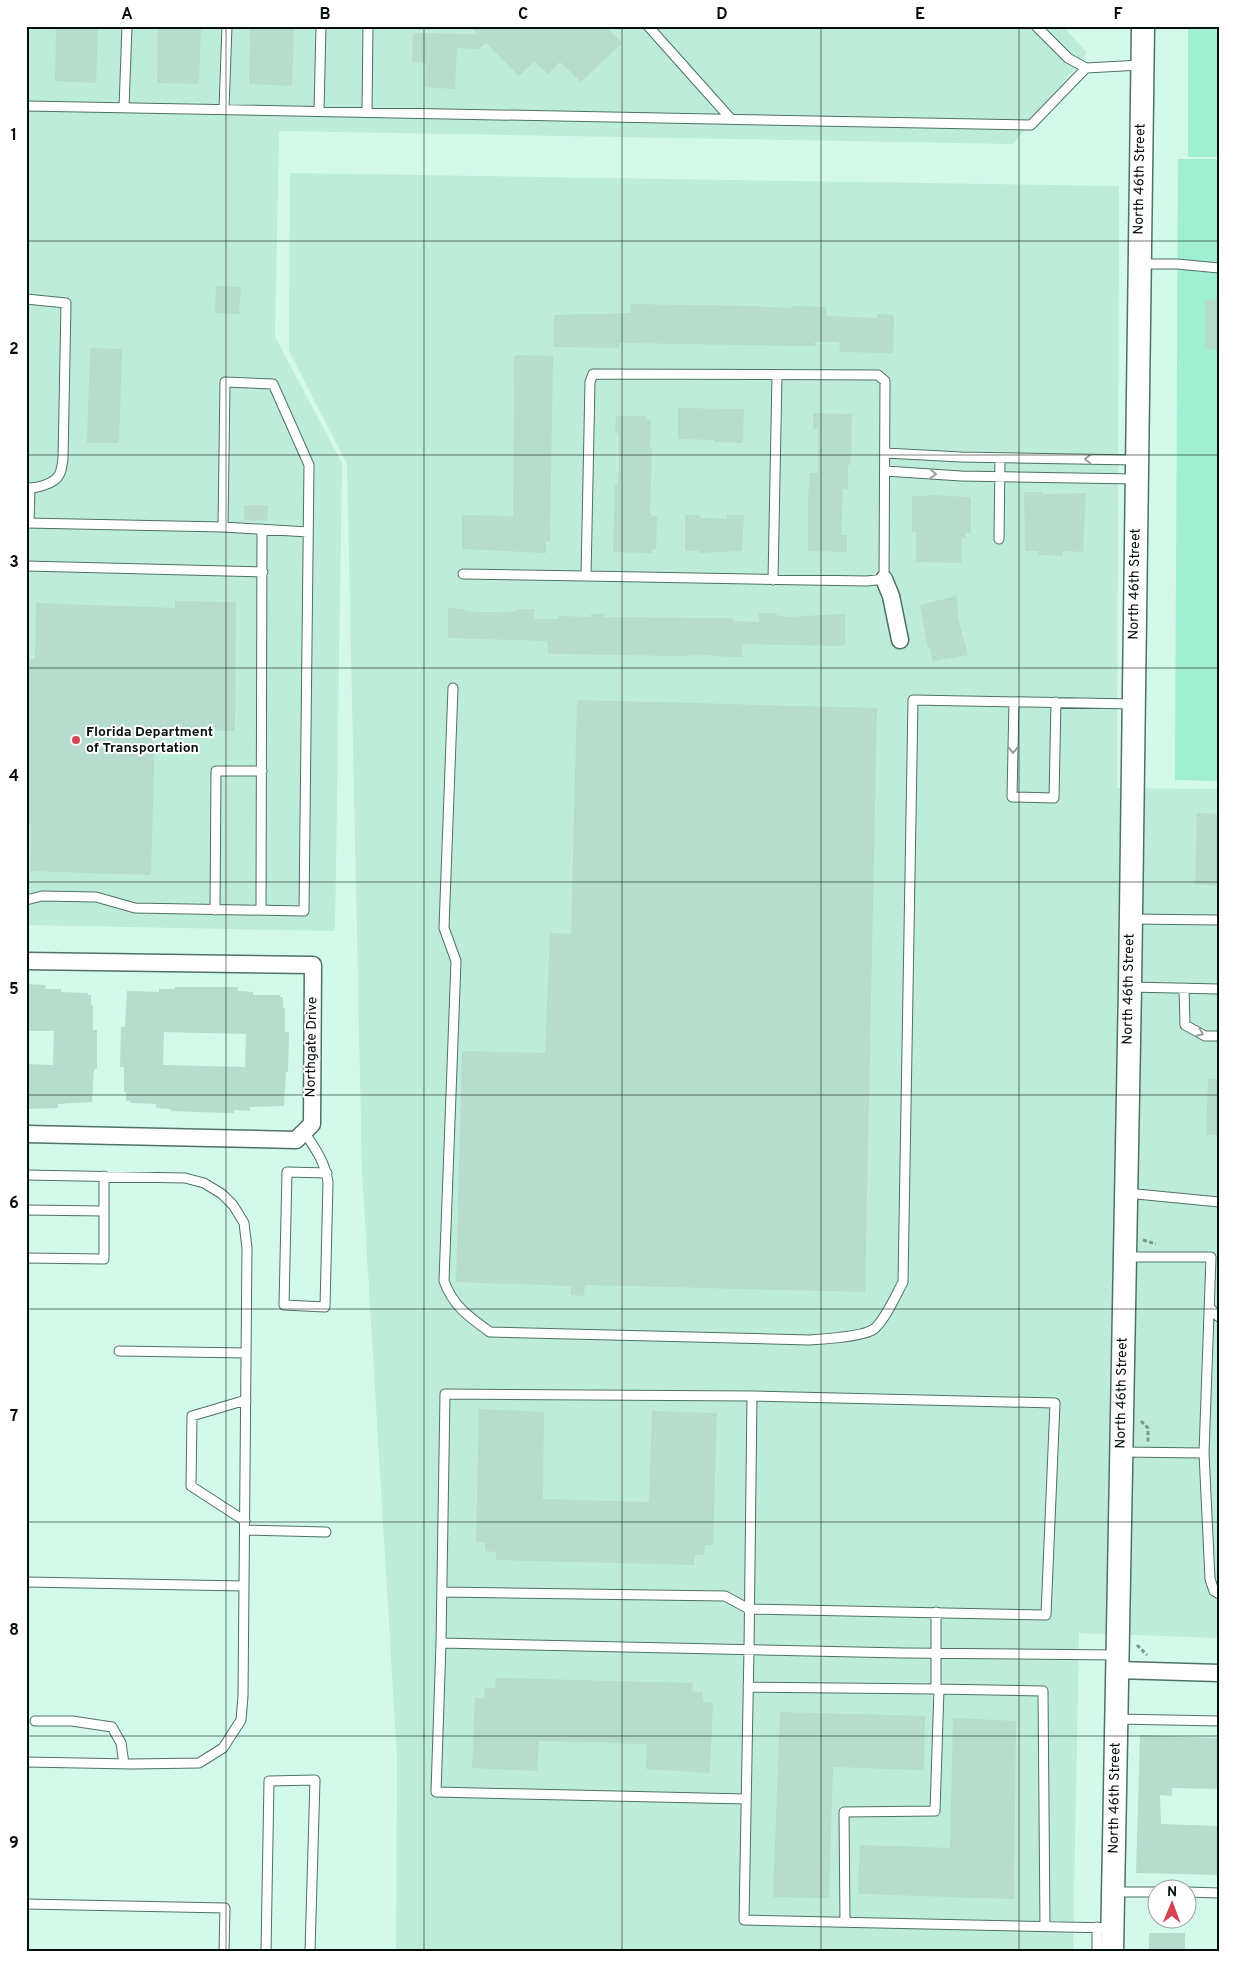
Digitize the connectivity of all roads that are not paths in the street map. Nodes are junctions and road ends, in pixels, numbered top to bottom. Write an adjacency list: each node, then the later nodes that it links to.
1 (127, 26): 11 (lane)
2 (227, 26): 12 (lane)
3 (321, 26): 13 (lane)
4 (368, 26): 14 (lane)
5 (648, 26): 15 (lane)
6 (1036, 26): 9 (lane)
7 (1143, 26): 8 (street, North 46th Street)
8 (1141, 65): 9 (lane); 16 (street, North 46th Street)
9 (1086, 68): 15 (lane)
10 (26, 106): 11 (lane)
11 (124, 108): 12 (lane)
12 (224, 109): 13 (lane)
13 (319, 111): 14 (lane)
14 (367, 112): 15 (lane)
15 (731, 118)
16 (1139, 264): 17 (lane); 22 (street, North 46th Street)
17 (1219, 268)
18 (26, 299): 25 (lane)
19 (776, 375): 20 (lane); 34 (lane); 36 (lane)
20 (885, 452): 21 (lane); 23 (lane)
21 (1000, 458): 22 (lane, one-way to 21); 24 (lane)
22 (1136, 470): 24 (lane); 41 (street, North 46th Street)
23 (885, 471): 24 (lane, one-way to 24); 35 (lane)
24 (1000, 477): 30 (lane)
25 (28, 487): 26 (lane)
26 (28, 523): 27 (lane)
27 (223, 527): 28 (lane); 29 (lane)
28 (262, 529): 29 (lane); 32 (lane)
29 (308, 532): 45 (lane)
30 (999, 539)
31 (26, 566): 32 (lane)
32 (262, 572): 42 (lane)
33 (463, 574): 34 (lane)
34 (586, 576): 36 (lane)
35 (884, 579): 36 (lane); 37 (street)
36 (773, 580)
37 (900, 640)
38 (453, 688): 39 (lane)
39 (1014, 702): 40 (lane); 40 (lane, one-way to 40)
40 (1056, 702): 41 (lane)
41 (1134, 704): 46 (street, North 46th Street)
42 (262, 771): 44 (lane); 45 (lane)
43 (26, 900): 44 (lane)
44 (215, 910): 45 (lane)
45 (261, 910)
46 (1130, 919): 47 (lane); 49 (street, North 46th Street)
47 (1219, 920)
48 (26, 961): 53 (street, Northgate Drive)
49 (1130, 987): 50 (lane); 58 (street, North 46th Street)
50 (1184, 988): 51 (lane); 52 (lane, one-way to 52)
51 (1219, 989)
52 (1219, 1036)
53 (304, 1132): 54 (street); 55 (lane)
54 (26, 1134)
55 (327, 1173): 55 (lane)
56 (26, 1175): 57 (lane)
57 (104, 1176): 61 (lane); 68 (lane)
58 (1126, 1193): 59 (lane); 63 (street, North 46th Street)
59 (1219, 1202)
60 (26, 1210): 61 (lane)
61 (104, 1211): 64 (lane)
62 (1215, 1256): 63 (lane); 65 (lane)
63 (1125, 1257): 71 (street, North 46th Street)
64 (26, 1258)
65 (1209, 1307): 66 (lane); 72 (lane)
66 (1219, 1317)
67 (119, 1351): 68 (lane)
68 (246, 1352): 70 (lane)
69 (752, 1396): 77 (lane); 79 (lane); 80 (lane)
70 (246, 1400): 73 (lane); 73 (lane)
71 (1121, 1452): 72 (lane); 84 (street, North 46th Street)
72 (1204, 1453): 78 (lane)
73 (245, 1526): 74 (lane); 76 (lane)
74 (326, 1532)
75 (26, 1582): 76 (lane)
76 (244, 1586): 92 (lane)
77 (442, 1592): 79 (lane); 81 (lane)
78 (1219, 1594)
79 (749, 1609): 80 (lane); 82 (lane)
80 (936, 1612): 83 (lane)
81 (441, 1643): 82 (lane); 93 (lane)
82 (749, 1649): 83 (lane); 86 (lane)
83 (935, 1653): 84 (lane); 87 (lane)
84 (1117, 1662): 85 (street); 88 (street, North 46th Street)
85 (1219, 1673)
86 (748, 1687): 87 (lane); 93 (lane)
87 (938, 1689): 99 (lane); 100 (lane)
88 (1116, 1719): 90 (lane); 94 (street, North 46th Street)
89 (35, 1721): 92 (lane)
90 (1219, 1721)
91 (26, 1762): 92 (lane)
92 (124, 1764)
93 (746, 1799): 99 (lane)
94 (1113, 1892): 95 (lane); 101 (street, North 46th Street)
95 (1148, 1892)
96 (1198, 1892): 97 (lane)
97 (1219, 1893)
98 (26, 1904): 102 (lane)
99 (845, 1922): 100 (lane)
100 (1045, 1926): 101 (lane)
101 (1105, 1927): 105 (lane); 106 (street, North 46th Street)
102 (224, 1951)
103 (266, 1951): 104 (lane)
104 (310, 1951)
105 (1097, 1951)
106 (1112, 1951)

